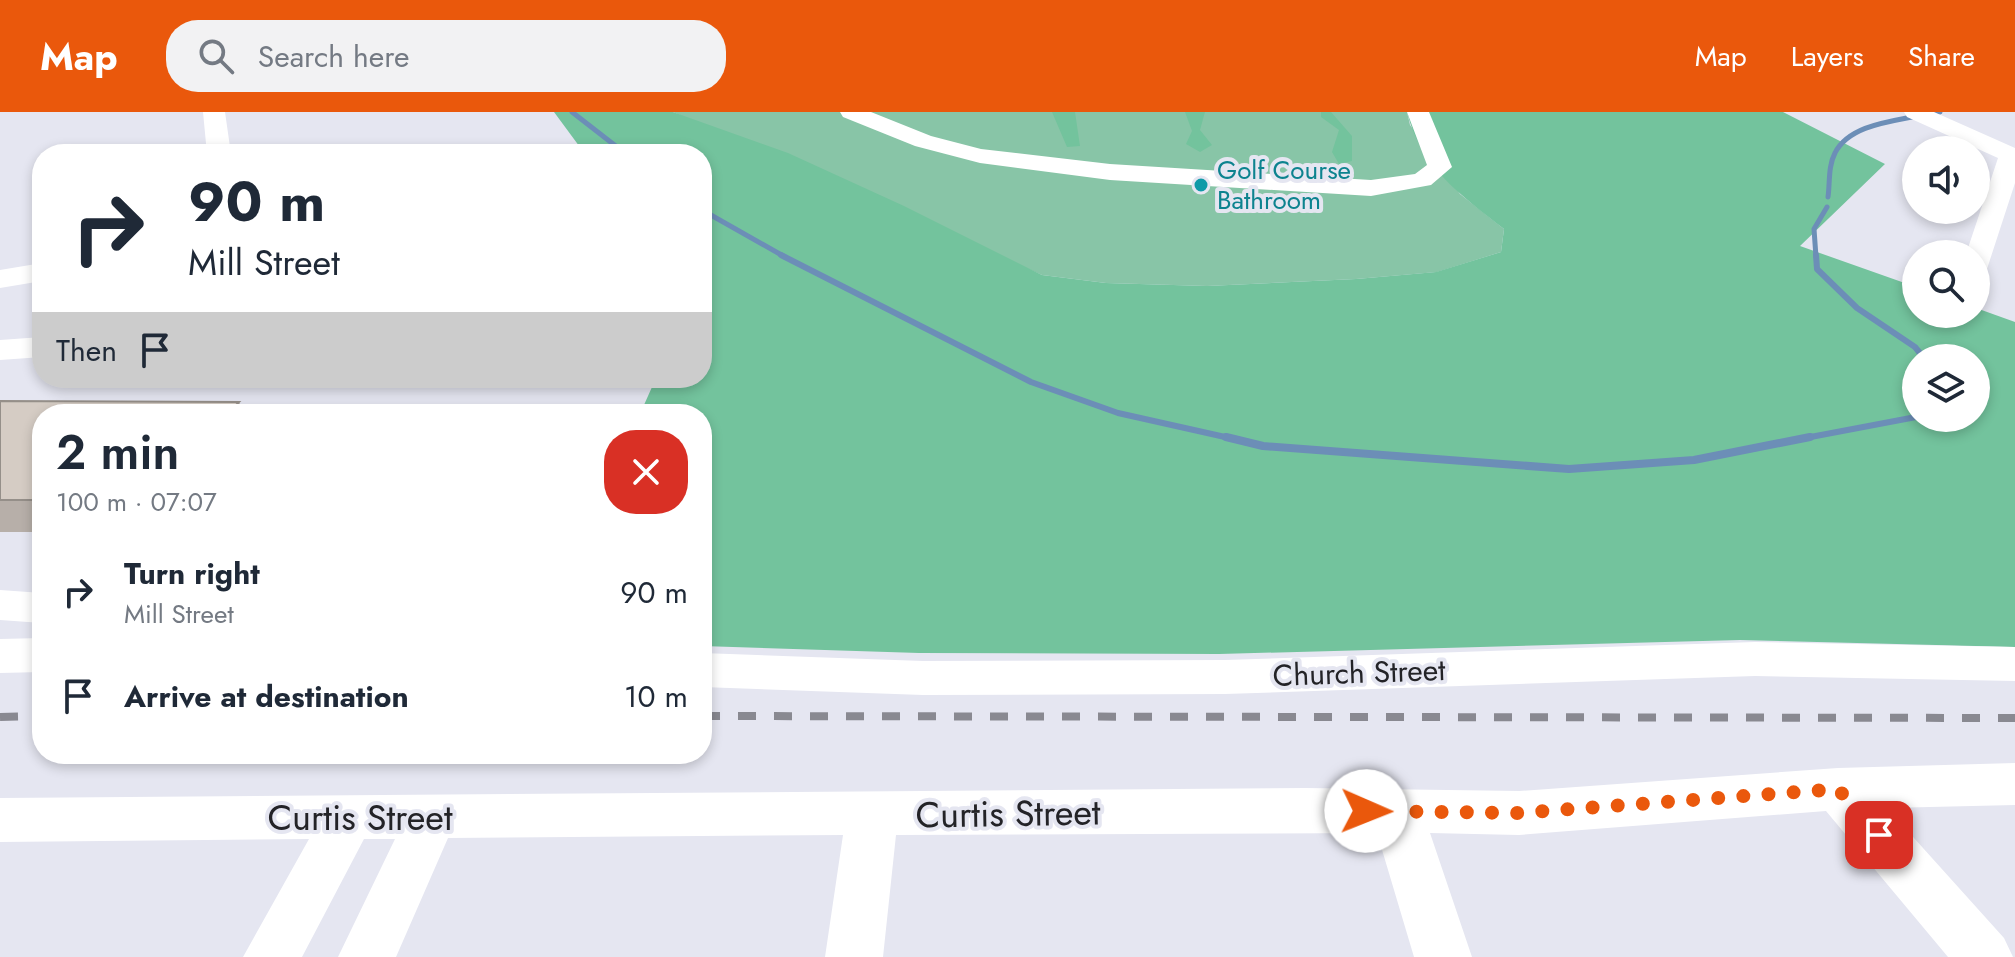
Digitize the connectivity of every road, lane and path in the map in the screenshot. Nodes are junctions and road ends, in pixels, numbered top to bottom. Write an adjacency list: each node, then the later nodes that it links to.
1 (214, 112): 5 (street)
2 (851, 112): 3 (street)
3 (1418, 112)
4 (1915, 112): 6 (street)
5 (218, 144)
6 (2013, 156): 7 (street)
7 (1985, 240)
8 (32, 274): 9 (street)
9 (0, 279)
10 (32, 348): 11 (street)
11 (0, 350)
12 (0, 605): 13 (street)
13 (32, 607)
14 (32, 655): 15 (street)
15 (0, 656)
16 (2015, 664): 17 (street, Church Street)
17 (712, 670)
18 (2015, 784): 19 (street, Curtis Street)
19 (1838, 789): 20 (street, Curtis Street); 29 (street)
20 (1397, 812): 21 (street, Curtis Street); 28 (street)
21 (872, 814): 22 (street, Curtis Street); 27 (street)
22 (432, 816): 23 (street, Curtis Street); 26 (street)
23 (349, 817): 24 (street, Curtis Street); 25 (street)
24 (0, 820)
25 (272, 957)
26 (367, 957)
27 (854, 957)
28 (1443, 957)
29 (1984, 957)

